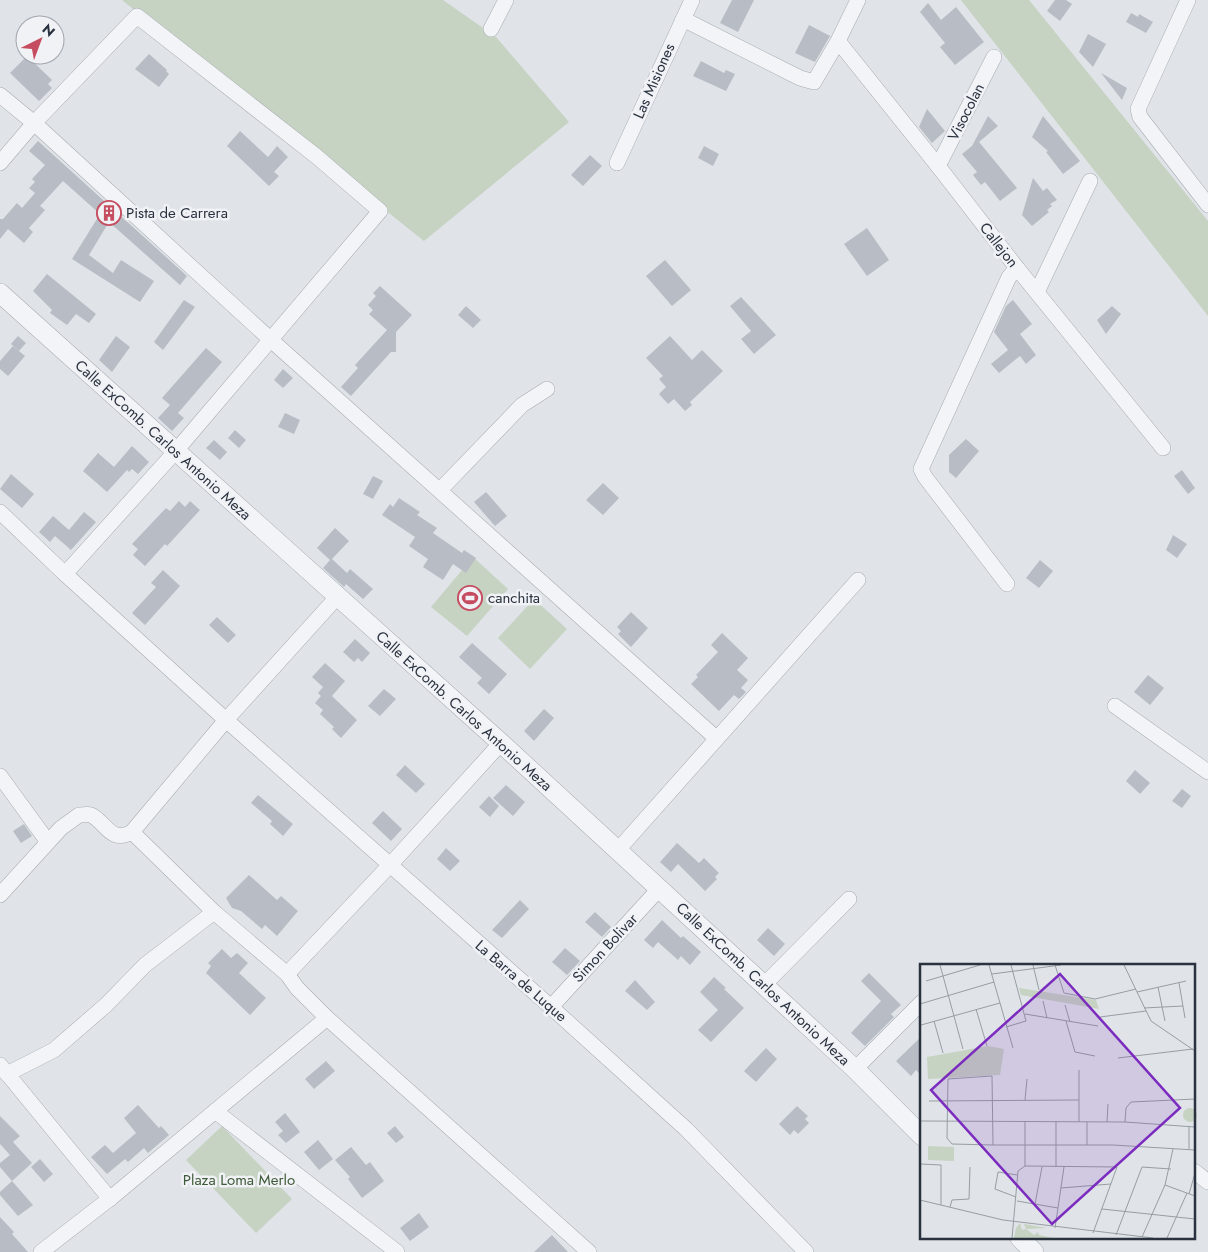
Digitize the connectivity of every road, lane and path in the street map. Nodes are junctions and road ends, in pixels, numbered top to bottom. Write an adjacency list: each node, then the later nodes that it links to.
1 (506, 0): 6 (street)
2 (692, 0): 5 (street, Las Misiones)
3 (858, 0): 7 (street)
4 (1188, 0): 15 (street)
5 (683, 19): 7 (street); 12 (street, Las Misiones)
6 (492, 29)
7 (838, 41): 13 (street, Callejon)
8 (994, 57): 13 (street, Visocolan)
9 (0, 95): 10 (street)
10 (34, 123): 11 (street); 19 (street); 19 (street)
11 (0, 163)
12 (617, 163)
13 (938, 166): 16 (street, Callejon)
14 (1090, 181): 17 (street)
15 (1208, 205)
16 (1017, 268): 17 (street, Callejon); 27 (street)
17 (1037, 292): 21 (street, Callejon)
18 (0, 293): 22 (street, Calle ExComb. Carlos Antonio Meza)
19 (271, 340): 22 (street); 23 (street)
20 (547, 389): 23 (street)
21 (1163, 448)
22 (175, 452): 25 (street); 28 (street, Calle ExComb. Carlos Antonio Meza)
23 (440, 490): 31 (street)
24 (0, 512): 25 (street, La Barra de Luque)
25 (65, 574): 30 (street, La Barra de Luque)
26 (858, 580): 31 (street)
27 (1007, 584)
28 (338, 596): 30 (street); 32 (street, Calle ExComb. Carlos Antonio Meza)
29 (1115, 706): 33 (street)
30 (226, 720): 35 (street); 38 (street, La Barra de Luque)
31 (716, 738): 37 (street)
32 (501, 743): 37 (street, Calle ExComb. Carlos Antonio Meza); 38 (street)
33 (1208, 772)
34 (0, 776): 36 (street)
35 (132, 832): 36 (street); 42 (street)
36 (48, 842): 40 (street)
37 (617, 851): 39 (street, Calle ExComb. Carlos Antonio Meza)
38 (390, 866): 43 (street); 46 (street, La Barra de Luque)
39 (659, 889): 44 (street, Calle ExComb. Carlos Antonio Meza); 46 (street, Simon Bolivar)
40 (0, 895)
41 (850, 899): 44 (street)
42 (214, 912): 43 (street); 48 (street)
43 (287, 974): 47 (street)
44 (764, 985): 49 (street, Calle ExComb. Carlos Antonio Meza)
45 (920, 1004): 49 (street)
46 (552, 1006): 59 (street, La Barra de Luque)
47 (327, 1018): 50 (street); 58 (street)
48 (4, 1069): 54 (street)
49 (855, 1069): 51 (street, Calle ExComb. Carlos Antonio Meza)
50 (215, 1111): 54 (street); 57 (street)
51 (920, 1134)
52 (1196, 1173): 53 (street)
53 (1208, 1182)
54 (110, 1199): 56 (street)
55 (1022, 1240): 60 (street)
56 (41, 1252)
57 (397, 1252)
58 (589, 1252)
59 (806, 1252)
60 (1034, 1252)

